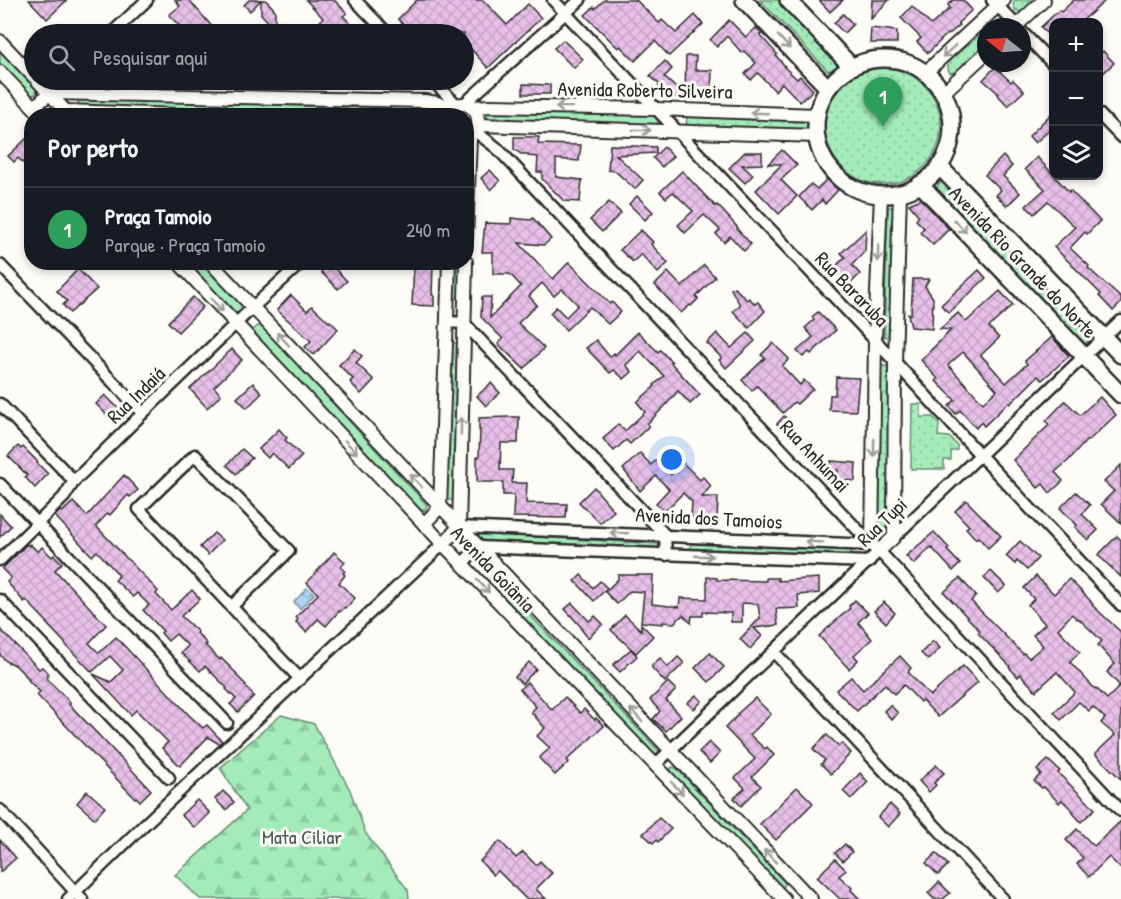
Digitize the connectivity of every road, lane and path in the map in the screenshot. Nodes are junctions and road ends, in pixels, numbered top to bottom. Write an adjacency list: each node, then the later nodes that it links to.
1 (147, 0): 12 (street)
2 (355, 0): 13 (street)
3 (553, 0): 9 (street, Rua Bararuba)
4 (580, 0): 9 (street)
5 (744, 0): 22 (main road, one-way to 22)
6 (788, 0): 19 (main road)
7 (1044, 0): 11 (street)
8 (998, 2): 10 (street); 21 (street, one-way to 21)
9 (566, 13): 31 (street); 32 (street, Rua Bararuba)
10 (1010, 18)
11 (1027, 18)
12 (122, 24)
13 (378, 24)
14 (0, 41): 18 (street)
15 (1031, 42): 17 (street)
16 (977, 61): 27 (street)
17 (1049, 61)
18 (24, 66)
19 (852, 67): 21 (main road); 22 (main road)
20 (0, 72): 28 (street)
21 (925, 73): 27 (main road)
22 (828, 88): 34 (main road)
23 (47, 90): 26 (street)
24 (53, 90): 26 (street)
25 (441, 90): 31 (street)
26 (50, 93): 29 (street); 30 (street); 31 (street, Avenida Roberto Silveira)
27 (943, 93): 42 (main road)
28 (35, 108)
29 (40, 108)
30 (61, 108)
31 (457, 108): 32 (street, Avenida Roberto Silveira, one-way to 31)
32 (656, 109): 34 (street, Avenida Roberto Silveira, one-way to 32); 37 (street, Rua Bararuba)
33 (474, 114): 36 (street)
34 (817, 115): 40 (main road)
35 (1103, 118): 41 (street)
36 (474, 130)
37 (677, 131): 38 (street, Avenida Roberto Silveira, one-way to 37); 40 (street, Avenida Roberto Silveira); 58 (street, Rua Bararuba)
38 (474, 134)
39 (474, 135): 76 (street, Rua Anhumai)
40 (817, 136): 45 (main road)
41 (1121, 137)
42 (939, 165): 43 (main road); 57 (main road, Avenida Rio Grande do Norte)
43 (920, 184): 44 (main road); 60 (main road, Avenida Rio Grande do Norte, one-way to 60)
44 (900, 193): 45 (main road); 61 (street)
45 (881, 195): 58 (street, one-way to 58)
46 (2, 270): 64 (street)
47 (185, 270): 56 (street, Avenida Goiânia, one-way to 56)
48 (218, 270): 52 (street, Avenida Goiânia)
49 (293, 270): 52 (street, Rua Indaiá)
50 (449, 270): 54 (street)
51 (466, 270): 55 (street)
52 (253, 307): 56 (street, Rua Indaiá); 68 (street, Avenida Goiânia, one-way to 52)
53 (1121, 321): 57 (street, Rua Tupi)
54 (447, 322): 55 (street); 68 (street)
55 (464, 323): 71 (street, one-way to 55); 72 (street)
56 (235, 325): 64 (street, Rua Indaiá); 70 (street, Avenida Goiânia, one-way to 70)
57 (1103, 337): 59 (main road, Avenida Rio Grande do Norte); 60 (street, Rua Tupi)
58 (875, 340): 61 (street, Rua Bararuba); 76 (street, one-way to 76)
59 (1121, 355)
60 (1084, 356): 62 (main road, Avenida Rio Grande do Norte); 65 (street, Rua Tupi)
61 (895, 361): 65 (street, Rua Bararuba); 73 (street)
62 (1121, 395)
63 (0, 404): 66 (street)
64 (143, 413): 66 (street, Rua Indaiá)
65 (980, 455): 73 (street, Rua Tupi); 82 (street, Rua Bararuba)
66 (74, 481): 69 (street, Rua Indaiá)
67 (0, 484): 69 (street)
68 (440, 507): 70 (street); 71 (street, Avenida Goiânia)
69 (37, 523): 78 (street, Rua Indaiá); 86 (street)
70 (424, 524): 74 (street, Avenida Goiânia)
71 (459, 527): 72 (street, Avenida dos Tamoios, one-way to 71); 74 (street); 75 (street, Avenida Goiânia)
72 (665, 535): 76 (street, Avenida dos Tamoios, one-way to 72); 77 (street)
73 (894, 537): 76 (street, Rua Tupi)
74 (443, 544): 80 (street, Avenida Goiânia); 85 (street)
75 (478, 548): 77 (street, Avenida dos Tamoios); 80 (street); 87 (street, Avenida Goiânia, one-way to 75)
76 (876, 548): 79 (street, Rua Tupi); 91 (street, Rua Anhumai)
77 (666, 555): 79 (street, Avenida dos Tamoios, one-way to 79)
78 (0, 560)
79 (869, 562): 84 (street, Rua Tupi)
80 (462, 564): 88 (street, Avenida Goiânia, one-way to 88)
81 (0, 600): 89 (street)
82 (1121, 605)
83 (231, 607): 83 (street); 85 (street)
84 (774, 652): 87 (street, Rua Tupi); 96 (street)
85 (300, 679): 93 (street)
86 (227, 723)
87 (671, 751): 88 (street, Rua Tupi); 92 (street, Avenida Goiânia, one-way to 87)
88 (655, 765): 94 (street, Avenida Goiânia, one-way to 94)
89 (169, 777)
90 (0, 810): 93 (street)
91 (1121, 811)
92 (795, 882): 94 (street); 95 (street, Avenida Goiânia)
93 (75, 897)
94 (782, 897)
95 (811, 899)
96 (1003, 899)

